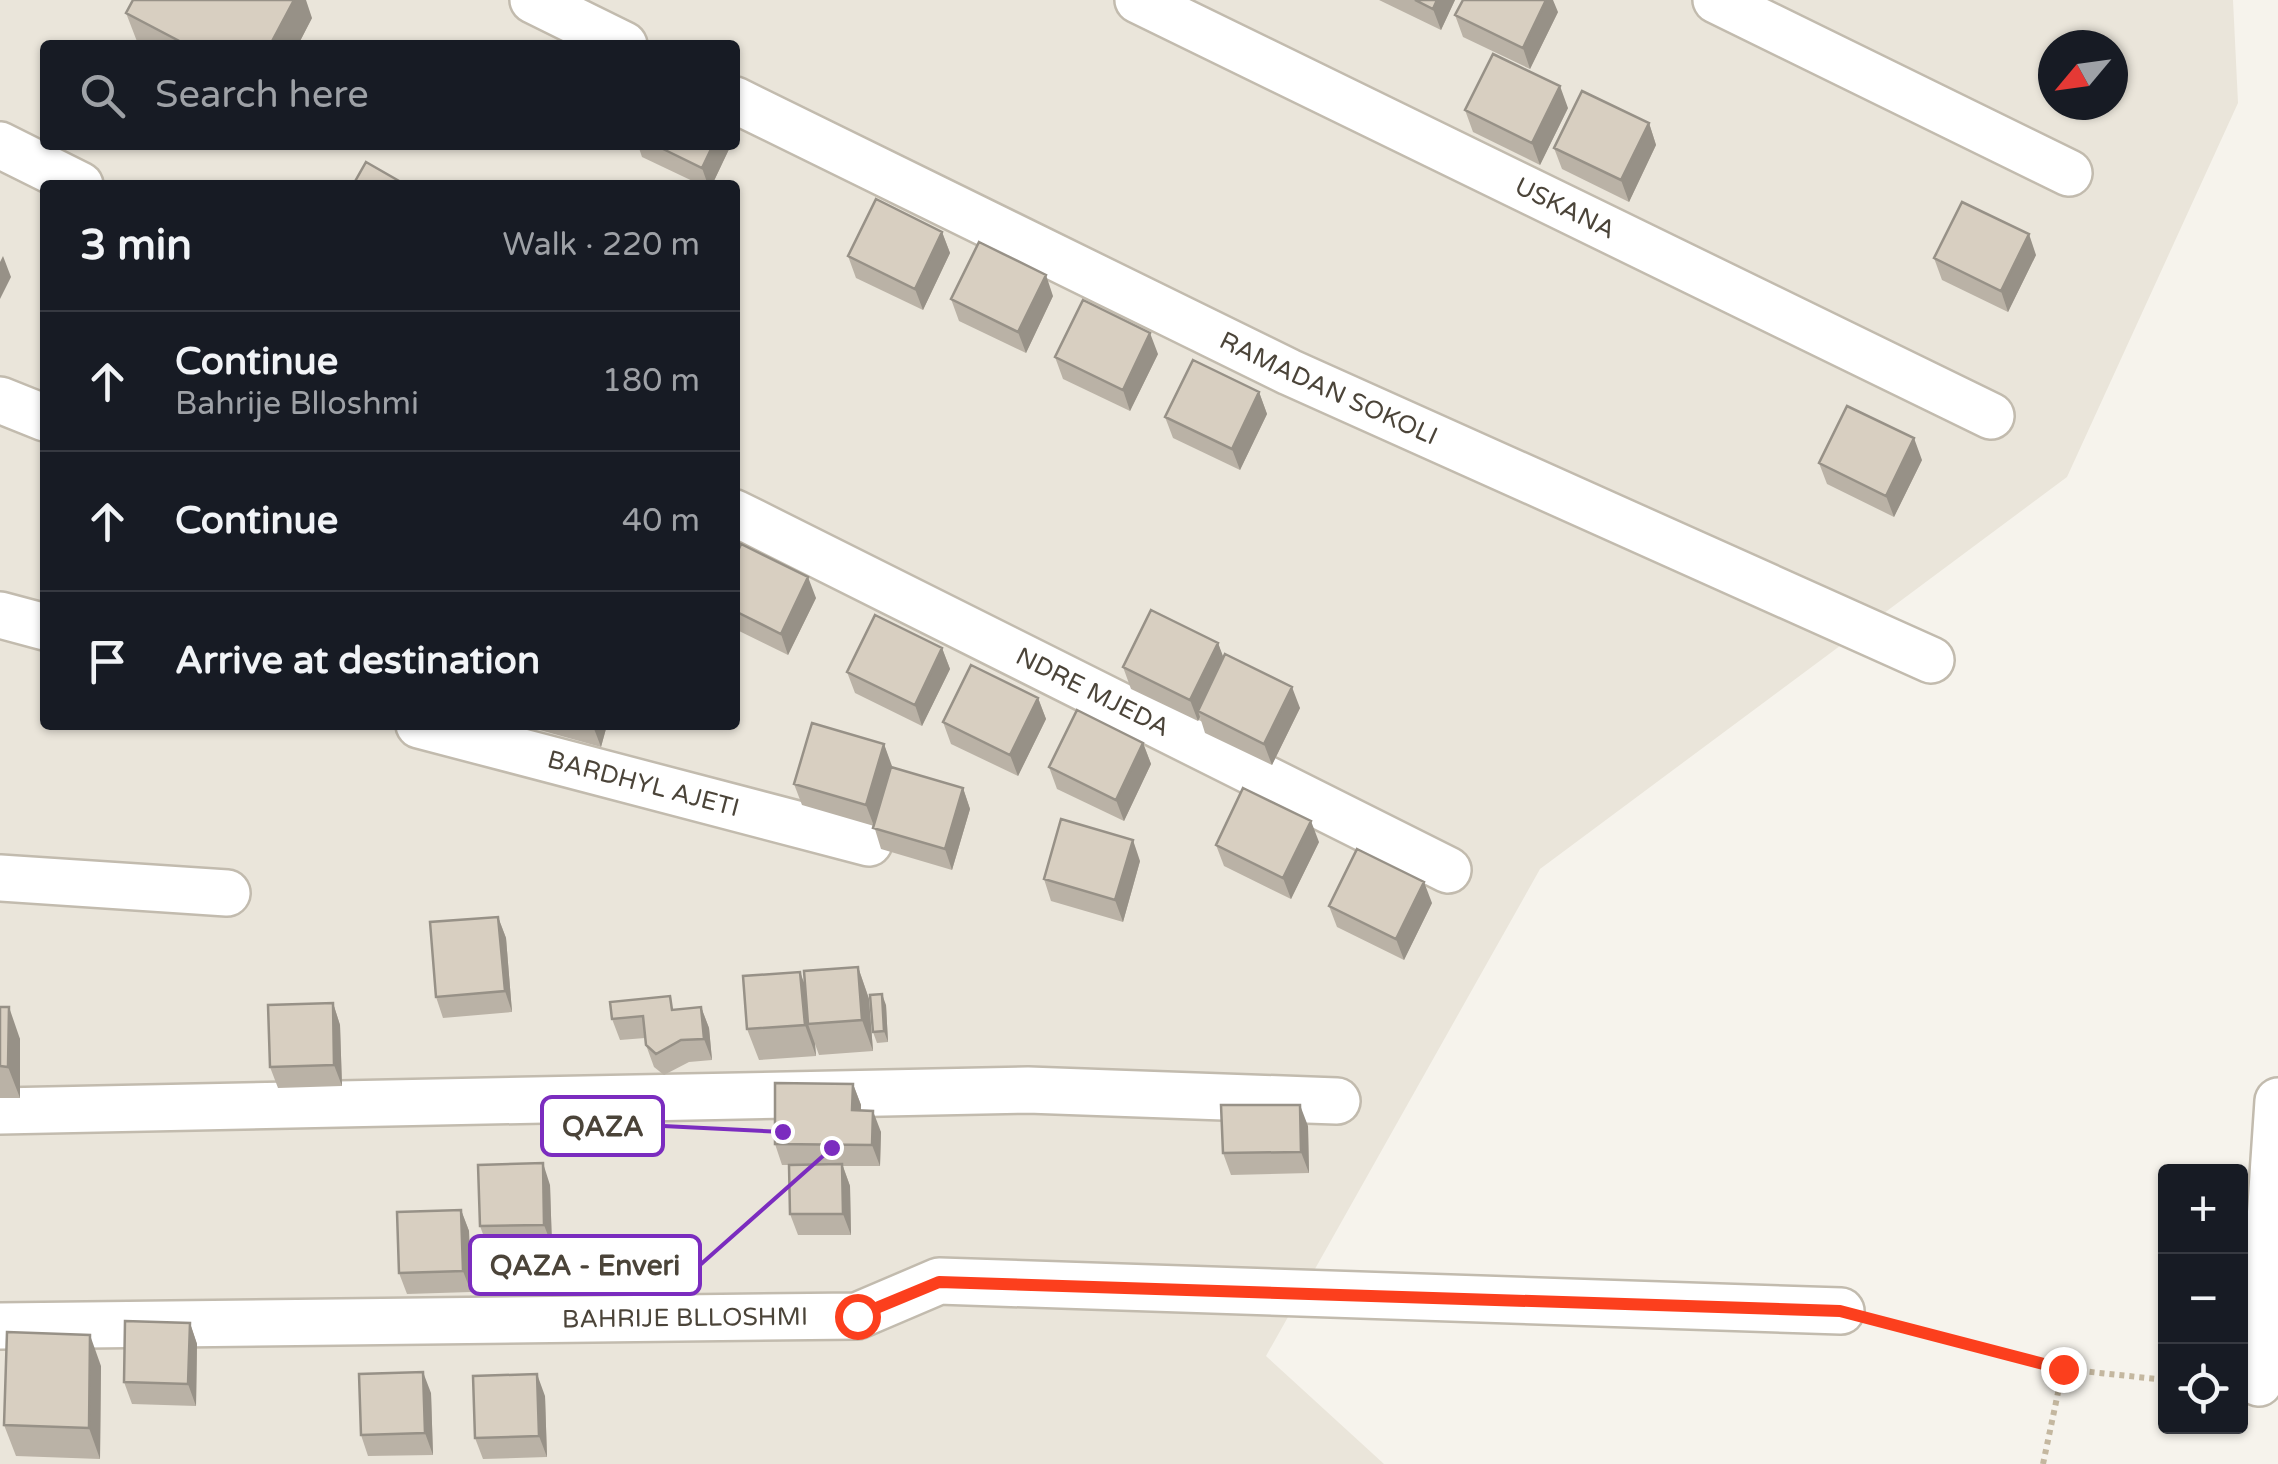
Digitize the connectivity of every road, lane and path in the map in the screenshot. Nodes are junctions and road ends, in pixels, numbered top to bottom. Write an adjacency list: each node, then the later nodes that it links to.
1 (532, 0): 4 (street)
2 (1138, 0): 11 (street, USKANA)
3 (1716, 0): 7 (street)
4 (614, 40)
5 (740, 102): 15 (street, RAMADAN SOKOLI)
6 (0, 145): 8 (street)
7 (2069, 173)
8 (70, 180)
9 (0, 400): 10 (street)
10 (40, 416)
11 (1990, 416)
12 (740, 516): 18 (street, NDRE MJEDA)
13 (0, 615): 14 (street)
14 (40, 626)
15 (1931, 660)
16 (438, 730): 17 (street, BARDHYL AJETI)
17 (869, 843)
18 (1448, 870)
19 (0, 878): 20 (street)
20 (226, 893)
21 (2278, 1101): 28 (street)
22 (1337, 1102): 23 (street)
23 (0, 1111)
24 (1840, 1311): 25 (street, BAHRIJE BLLOSHMI); 26 (path)
25 (0, 1326)
26 (2063, 1369): 27 (path); 29 (path)
27 (2158, 1379)
28 (2259, 1383)
29 (2043, 1464)

